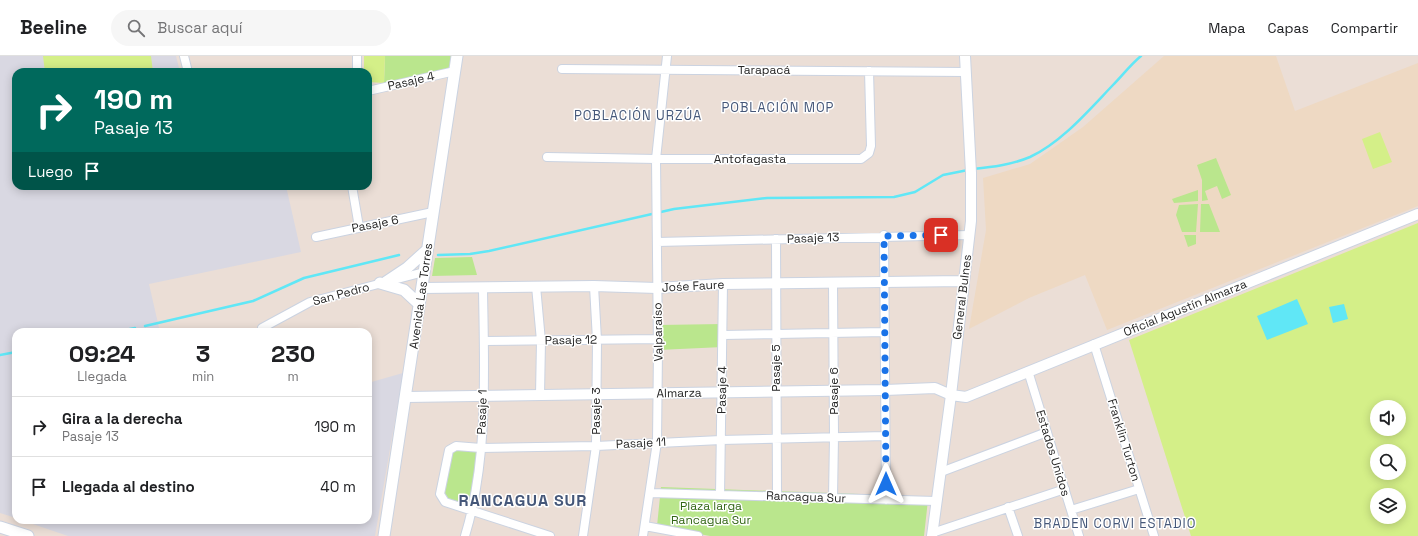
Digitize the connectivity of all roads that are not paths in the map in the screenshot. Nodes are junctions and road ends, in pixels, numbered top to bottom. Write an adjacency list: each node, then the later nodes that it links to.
1 (184, 56): 6 (street)
2 (358, 56): 7 (street)
3 (457, 56): 10 (main road, Avenida Las Torres)
4 (667, 56): 9 (street, Valparaíso)
5 (965, 56): 12 (street, General Bulnes)
6 (187, 68)
7 (357, 68)
8 (562, 69): 9 (street, Tarapacá)
9 (666, 70): 11 (street, Tarapacá); 15 (street, Valparaíso)
10 (455, 71): 13 (street, Pasaje 4); 17 (main road, Avenida Las Torres)
11 (869, 71): 12 (street, Tarapacá); 15 (street, Antofagasta)
12 (966, 72): 20 (street, General Bulnes)
13 (372, 90)
14 (547, 157): 15 (street, Antofagasta)
15 (656, 159): 24 (street, Valparaíso)
16 (353, 190): 19 (street)
17 (433, 212): 19 (street, Pasaje 6); 25 (main road, Avenida Las Torres)
18 (1418, 214): 48 (street, Oficial Agustín Almarza)
19 (359, 227): 21 (street, Pasaje 6)
20 (970, 235): 22 (street, Pasaje 13); 27 (street, General Bulnes)
21 (316, 236)
22 (884, 236): 23 (street, Pasaje 13); 29 (street)
23 (776, 239): 24 (street, Pasaje 13); 32 (street, Pasaje 5)
24 (657, 242): 37 (street, Valparaíso)
25 (427, 250): 26 (main road, Avenida Las Torres); 28 (main road)
26 (424, 272): 28 (street, San Pedro); 36 (main road, Avenida Las Torres)
27 (964, 281): 29 (street, Jośe Faure); 57 (street, General Bulnes)
28 (383, 282): 38 (main road); 39 (street, San Pedro)
29 (884, 282): 30 (street, Jośe Faure); 40 (street)
30 (833, 283): 32 (street, Jośe Faure); 41 (street, Pasaje 6)
31 (723, 284): 32 (street, Jośe Faure); 37 (street, Jośe Faure); 43 (street, Pasaje 4)
32 (775, 284): 42 (street, Pasaje 5)
33 (536, 286): 34 (street, Jośe Faure); 35 (street, Jośe Faure); 46 (street)
34 (594, 286): 37 (street, Jośe Faure); 45 (street, Pasaje 3)
35 (483, 287): 36 (street, Jośe Faure); 47 (street, Pasaje 1)
36 (422, 288): 38 (main road, Avenida Las Torres)
37 (656, 288): 44 (street, Valparaíso)
38 (419, 304): 59 (main road, Avenida Las Torres)
39 (262, 328)
40 (885, 332): 41 (street); 50 (street)
41 (834, 333): 42 (street); 51 (street, Pasaje 6)
42 (776, 334): 43 (street); 52 (street, Pasaje 5)
43 (723, 335): 54 (street, Pasaje 4)
44 (658, 339): 45 (street, Pasaje 12); 53 (street, Valparaíso)
45 (597, 340): 46 (street, Pasaje 12); 55 (street, Pasaje 3)
46 (541, 341): 47 (street, Pasaje 12); 56 (street)
47 (484, 342): 58 (street, Pasaje 1)
48 (1094, 344): 49 (street, Oficial Agustín Almarza); 69 (street, Franklin Turton)
49 (1028, 371): 57 (street, Oficial Agustín Almarza); 60 (street, Estados Unidos)
50 (885, 390): 51 (street, Almarza); 57 (street, Almarza); 61 (street)
51 (834, 391): 52 (street, Almarza); 62 (street, Pasaje 6)
52 (777, 392): 54 (street, Almarza); 63 (street, Pasaje 5)
53 (658, 393): 54 (street, Almarza); 55 (street, Almarza); 65 (street, Valparaíso)
54 (722, 393): 64 (street, Pasaje 4)
55 (596, 394): 56 (street, Almarza); 66 (street, Pasaje 3)
56 (540, 395): 58 (street, Almarza)
57 (951, 395): 68 (street, General Bulnes)
58 (483, 396): 59 (street, Almarza); 67 (street, Pasaje 1)
59 (406, 397): 84 (main road, Avenida Las Torres)
60 (1047, 432): 68 (street); 70 (street, Estados Unidos)
61 (885, 436): 62 (street, Pasaje 11); 75 (street)
62 (834, 437): 63 (street, Pasaje 11); 74 (street, Pasaje 6)
63 (777, 439): 64 (street, Pasaje 11); 73 (street, Pasaje 5)
64 (721, 440): 65 (street, Pasaje 11); 72 (street, Pasaje 4)
65 (657, 442): 66 (street, Pasaje 11); 71 (street, Valparaíso)
66 (596, 446): 67 (street, Pasaje 11); 87 (street, Pasaje 3)
67 (481, 448): 78 (street, Pasaje 1); 78 (street, Pasaje 11)
68 (940, 472): 76 (street, General Bulnes)
69 (1139, 489): 79 (street); 92 (street, Franklin Turton)
70 (1064, 490): 77 (street); 79 (street, Estados Unidos)
71 (651, 493): 72 (street, Rancagua Sur); 80 (street, Valparaíso)
72 (720, 495): 73 (street, Rancagua Sur)
73 (777, 496): 74 (street, Rancagua Sur)
74 (833, 498): 75 (street, Rancagua Sur)
75 (886, 500): 76 (street, Rancagua Sur)
76 (936, 501): 82 (street, General Bulnes)
77 (1008, 507): 82 (street); 90 (street)
78 (472, 510): 85 (street, Pasaje 1); 86 (street)
79 (1071, 510): 91 (street, Estados Unidos)
80 (645, 526): 88 (street, Valparaíso); 89 (street)
81 (0, 527): 83 (main road)
82 (932, 535)
83 (28, 536)
84 (384, 536)
85 (465, 536)
86 (550, 536)
87 (583, 536)
88 (643, 536)
89 (698, 536)
90 (1018, 536)
91 (1079, 536)
92 (1154, 536)

